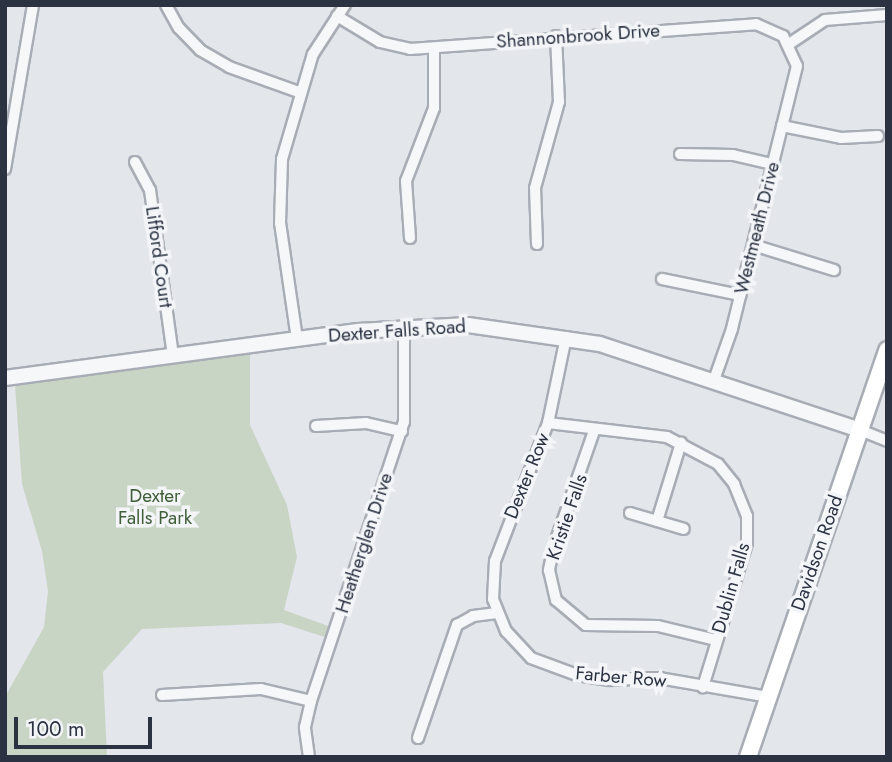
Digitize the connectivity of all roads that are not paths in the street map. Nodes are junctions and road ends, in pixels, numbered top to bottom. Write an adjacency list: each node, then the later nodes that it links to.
1 (33, 5): 10 (street)
2 (166, 5): 9 (street)
3 (345, 5): 5 (street)
4 (887, 15): 7 (street)
5 (337, 16): 8 (street, Shannonbrook Drive); 9 (street)
6 (556, 36): 7 (street, Shannonbrook Drive); 8 (street, Shannonbrook Drive); 18 (street)
7 (789, 44): 11 (street, Westmeath Drive)
8 (434, 49): 17 (street)
9 (299, 92): 25 (street)
10 (9, 122): 16 (street)
11 (782, 126): 12 (street); 15 (street, Westmeath Drive)
12 (878, 136)
13 (680, 154): 15 (street)
14 (135, 162): 27 (street, Lifford Court)
15 (772, 164): 19 (street, Westmeath Drive)
16 (5, 169)
17 (410, 238)
18 (537, 244)
19 (753, 245): 20 (street); 22 (street, Westmeath Drive)
20 (834, 270)
21 (662, 279): 22 (street)
22 (740, 295): 29 (street, Westmeath Drive)
23 (404, 326): 24 (street, Dexter Falls Road); 25 (street, Dexter Falls Road); 33 (street, Heatherglen Drive)
24 (566, 337): 29 (street, Dexter Falls Road); 30 (street, Dexter Row)
25 (297, 339): 27 (street, Dexter Falls Road)
26 (887, 350): 32 (main road, Davidson Road)
27 (173, 356): 28 (street, Dexter Falls Road)
28 (5, 378)
29 (714, 380): 32 (street, Dexter Falls Road)
30 (548, 423): 34 (street, Dublin Falls); 40 (street, Dexter Row)
31 (317, 426): 33 (street)
32 (860, 430): 35 (street); 44 (main road, Davidson Road)
33 (402, 431): 45 (street, Heatherglen Drive)
34 (594, 431): 36 (street, Dublin Falls); 41 (street, Kristie Falls)
35 (887, 441)
36 (681, 443): 38 (street); 41 (street, Dublin Falls)
37 (630, 513): 38 (street)
38 (657, 521): 39 (street)
39 (684, 529)
40 (497, 613): 42 (street, Farber Row); 46 (street)
41 (716, 640): 42 (street, Dublin Falls)
42 (703, 687): 44 (street, Farber Row)
43 (162, 695): 45 (street)
44 (769, 697): 48 (main road, Davidson Road)
45 (311, 701): 47 (street, Heatherglen Drive)
46 (418, 738)
47 (309, 757)
48 (748, 757)

